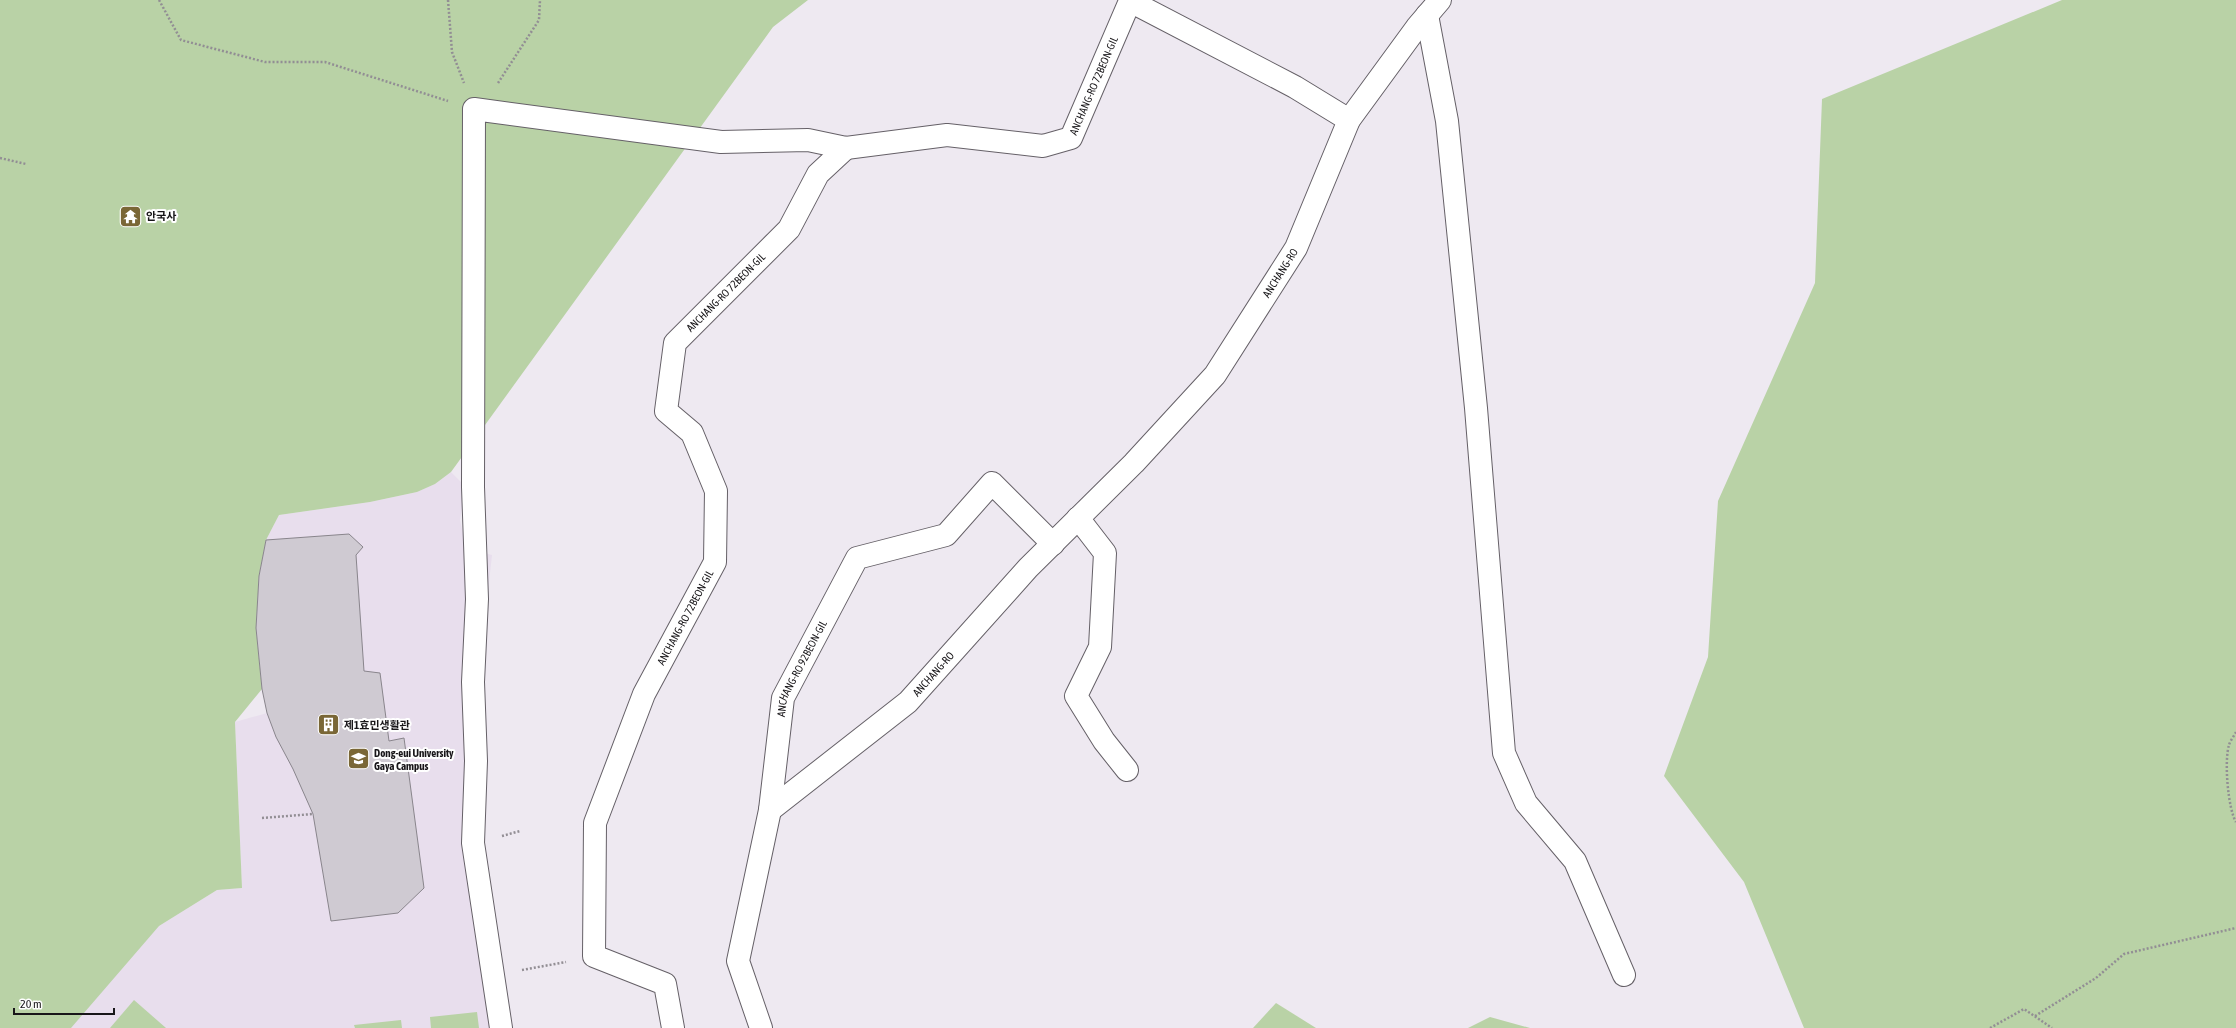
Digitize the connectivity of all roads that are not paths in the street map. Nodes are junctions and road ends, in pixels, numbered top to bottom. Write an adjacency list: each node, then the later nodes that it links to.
1 (1130, 0): 3 (street, ANCHANG-RO 72BEON-GIL); 4 (street, ANCHANG-RO 72BEON-GIL)
2 (1433, 7): 3 (street, ANCHANG-RO); 9 (street)
3 (1349, 120): 5 (street, ANCHANG-RO)
4 (846, 148): 10 (street, ANCHANG-RO 72BEON-GIL); 11 (street, ANCHANG-RO 72BEON-GIL)
5 (1078, 518): 6 (street, ANCHANG-RO); 7 (street)
6 (1053, 544): 8 (street, ANCHANG-RO); 8 (street, ANCHANG-RO 92BEON-GIL)
7 (1127, 770)
8 (770, 810): 12 (street, ANCHANG-RO 92BEON-GIL)
9 (1624, 975)
10 (501, 1028)
11 (673, 1028)
12 (761, 1028)

